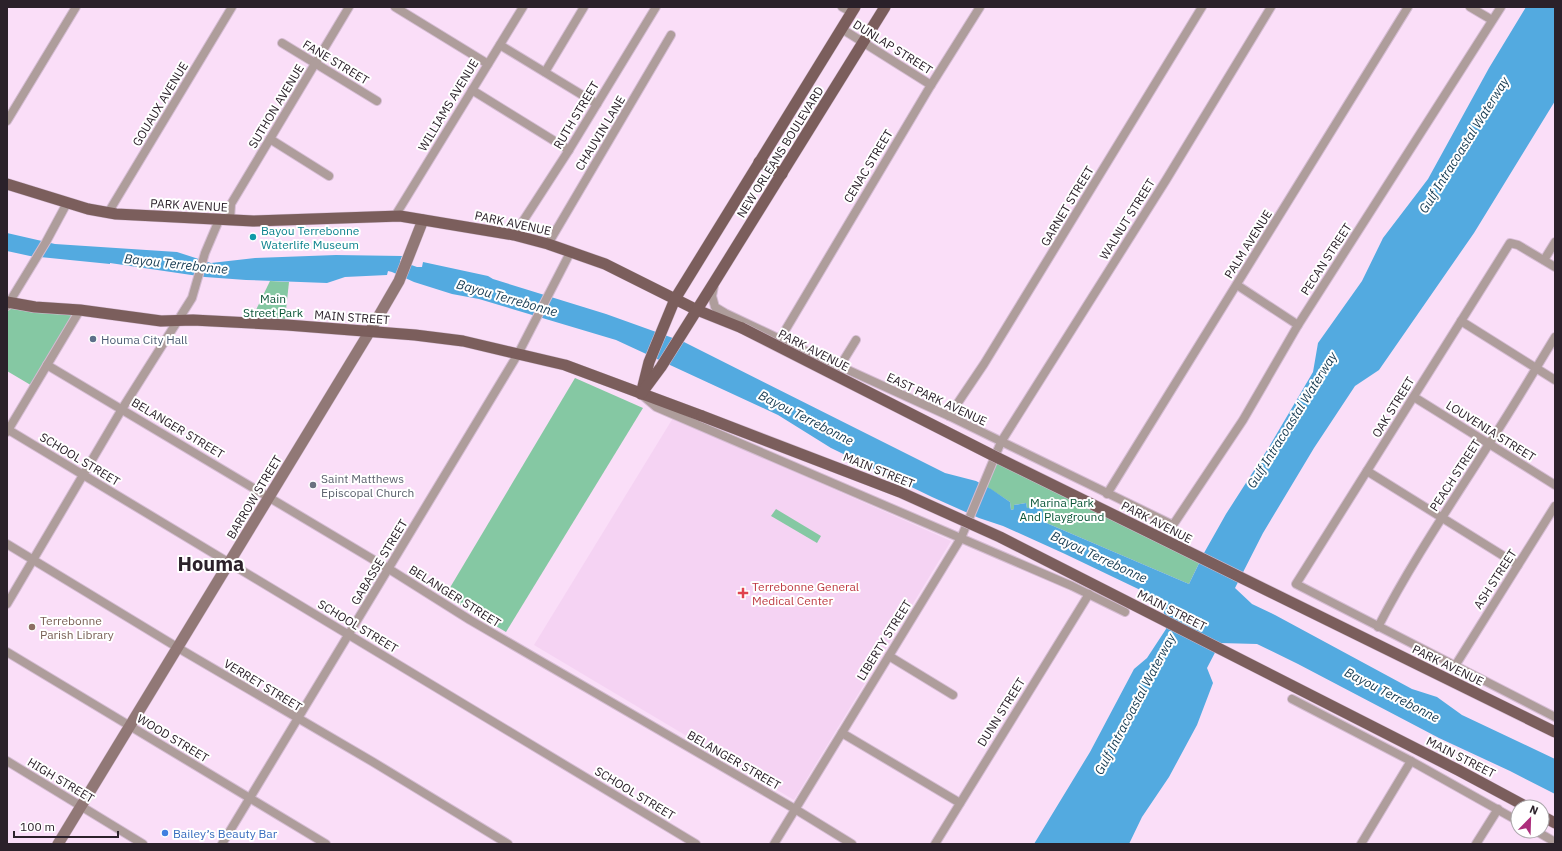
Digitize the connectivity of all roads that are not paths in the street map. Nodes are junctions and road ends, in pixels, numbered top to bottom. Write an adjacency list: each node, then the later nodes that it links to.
1 (76, 7): 29 (street)
2 (232, 7): 37 (street, GOUAUX AVENUE)
3 (349, 7): 22 (street, SUTHON AVENUE)
4 (395, 7): 23 (street)
5 (523, 7): 21 (street, WILLIAMS AVENUE)
6 (584, 7): 24 (street)
7 (656, 7): 28 (street, RUTH STREET)
8 (885, 7): 19 (main road, NEW ORLEANS BOULEVARD)
9 (980, 7): 25 (street, CENAC STREET)
10 (1202, 7): 68 (street, GARNET STREET)
11 (1271, 7): 70 (street, WALNUT STREET)
12 (1408, 7): 48 (street, PALM AVENUE)
13 (1470, 7): 16 (street)
14 (1501, 7): 16 (street, PECAN STREET)
15 (849, 9): 17 (main road, NEW ORLEANS BOULEVARD)
16 (1492, 20): 55 (street, PECAN STREET)
17 (842, 29): 19 (street, DUNLAP STREET); 32 (main road, NEW ORLEANS BOULEVARD)
18 (671, 35): 43 (street, CHAUVIN LANE)
19 (863, 42): 25 (street, DUNLAP STREET); 33 (main road, NEW ORLEANS BOULEVARD)
20 (282, 43): 22 (street, FANE STREET)
21 (500, 44): 23 (street, WILLIAMS AVENUE); 24 (street)
22 (316, 63): 27 (street, FANE STREET); 30 (street, SUTHON AVENUE)
23 (488, 64): 26 (street, WILLIAMS AVENUE)
24 (545, 72): 28 (street)
25 (931, 85): 58 (street, CENAC STREET)
26 (472, 90): 31 (street); 38 (street, WILLIAMS AVENUE)
27 (377, 101)
28 (597, 104): 31 (street, RUTH STREET)
29 (7, 121)
30 (270, 140): 34 (street); 39 (street, SUTHON AVENUE)
31 (569, 150): 41 (street, RUTH STREET)
32 (759, 162): 33 (main road); 49 (main road, NEW ORLEANS BOULEVARD)
33 (782, 174): 47 (main road, NEW ORLEANS BOULEVARD)
34 (329, 176)
35 (7, 184): 36 (main road, PARK AVENUE)
36 (66, 203): 37 (main road, PARK AVENUE); 50 (street)
37 (108, 212): 39 (main road, PARK AVENUE)
38 (395, 216): 39 (main road, PARK AVENUE); 40 (main road, PARK AVENUE)
39 (224, 220): 53 (street, SUTHON AVENUE)
40 (423, 220): 41 (main road, PARK AVENUE); 56 (main road, BARROW STREET)
41 (514, 235): 43 (main road, PARK AVENUE)
42 (1555, 242): 45 (street)
43 (548, 244): 44 (main road, PARK AVENUE)
44 (571, 251): 49 (main road, PARK AVENUE); 60 (street, GABASSE STREET)
45 (1544, 260): 46 (street); 54 (street, OAK STREET)
46 (1555, 267)
47 (716, 281): 52 (main road, NEW ORLEANS BOULEVARD); 58 (street, EAST PARK AVENUE)
48 (1237, 285): 55 (street); 75 (street, PALM AVENUE)
49 (675, 299): 52 (main road, PARK AVENUE); 65 (main road, NEW ORLEANS BOULEVARD)
50 (8, 304): 51 (main road, MAIN STREET)
51 (80, 310): 53 (main road, MAIN STREET); 61 (street)
52 (697, 310): 65 (main road, NEW ORLEANS BOULEVARD); 101 (main road, PARK AVENUE, bridge)
53 (180, 320): 56 (main road, MAIN STREET); 67 (street, SUTHON AVENUE)
54 (1461, 321): 63 (street); 66 (street, OAK STREET)
55 (1298, 325): 79 (street, PECAN STREET)
56 (370, 331): 60 (main road, MAIN STREET); 76 (main road, BARROW STREET)
57 (1555, 337): 63 (street, PEACH STREET)
58 (780, 339): 62 (street, EAST PARK AVENUE)
59 (856, 340): 62 (street)
60 (518, 354): 65 (main road, MAIN STREET); 85 (street, GABASSE STREET)
61 (47, 365): 67 (street, BELANGER STREET); 69 (street)
62 (840, 366): 68 (street, EAST PARK AVENUE)
63 (1536, 368): 64 (street); 71 (street, PEACH STREET)
64 (1555, 380)
65 (641, 394): 80 (street, MAIN STREET); 106 (main road, MAIN STREET, bridge)
66 (1414, 397): 71 (street, LOUVENIA STREET); 72 (street, OAK STREET)
67 (122, 409): 73 (street, SUTHON AVENUE); 76 (street, BELANGER STREET)
68 (949, 416): 70 (street, EAST PARK AVENUE)
69 (7, 431): 73 (street, SCHOOL STREET)
70 (1001, 442): 75 (street, EAST PARK AVENUE); 80 (street, LIBERTY STREET)
71 (1490, 444): 74 (street, LOUVENIA STREET); 78 (street, PEACH STREET)
72 (1367, 471): 78 (street); 86 (street, OAK STREET)
73 (83, 475): 82 (street, SUTHON AVENUE); 83 (street, SCHOOL STREET)
74 (1555, 485)
75 (1107, 494): 79 (street, EAST PARK AVENUE)
76 (269, 498): 83 (main road, BARROW STREET); 85 (street, BELANGER STREET)
77 (1555, 506): 84 (street, ASH STREET)
78 (1442, 518): 84 (street); 90 (street, PEACH STREET)
79 (1173, 524)
80 (961, 538): 87 (street, MAIN STREET); 94 (street, LIBERTY STREET)
81 (7, 544): 82 (street, VERRET STREET)
82 (33, 560): 88 (street, SUTHON AVENUE); 92 (street, VERRET STREET)
83 (229, 564): 91 (street, SCHOOL STREET); 92 (main road, BARROW STREET)
84 (1518, 565): 95 (street, ASH STREET)
85 (389, 569): 91 (street, GABASSE STREET); 109 (street, BELANGER STREET)
86 (1296, 584): 90 (street, PARK AVENUE)
87 (1089, 594): 89 (street, MAIN STREET); 107 (street, DUNN STREET)
88 (7, 604)
89 (1125, 612)
90 (1378, 627): 95 (street, PARK AVENUE)
91 (349, 634): 99 (street, GABASSE STREET); 117 (street, SCHOOL STREET)
92 (178, 648): 99 (street, VERRET STREET); 100 (main road, BARROW STREET)
93 (7, 652): 100 (street, WOOD STREET)
94 (889, 656): 96 (street); 102 (street, LIBERTY STREET)
95 (1455, 666): 98 (street, PARK AVENUE)
96 (954, 695)
97 (1292, 699): 104 (street)
98 (1555, 717)
99 (296, 719): 105 (street, GABASSE STREET); 116 (street, VERRET STREET)
100 (130, 726): 105 (street, WOOD STREET); 108 (main road, BARROW STREET)
101 (1555, 732)
102 (842, 733): 107 (street); 109 (street, LIBERTY STREET)
103 (7, 761): 108 (street, HIGH STREET)
104 (1411, 761): 110 (street); 121 (street)
105 (250, 798): 114 (street, GABASSE STREET); 115 (street, WOOD STREET)
106 (1512, 799)
107 (960, 803): 120 (street, DUNN STREET)
108 (81, 806): 112 (main road, BARROW STREET); 113 (street, HIGH STREET)
109 (795, 809): 118 (street, LIBERTY STREET); 119 (street, BELANGER STREET)
110 (1498, 810): 111 (street); 122 (street)
111 (1510, 817)
112 (58, 844)
113 (144, 844)
114 (222, 844)
115 (326, 844)
116 (508, 844)
117 (696, 844)
118 (774, 844)
119 (852, 844)
120 (935, 844)
121 (1361, 844)
122 (1476, 844)

